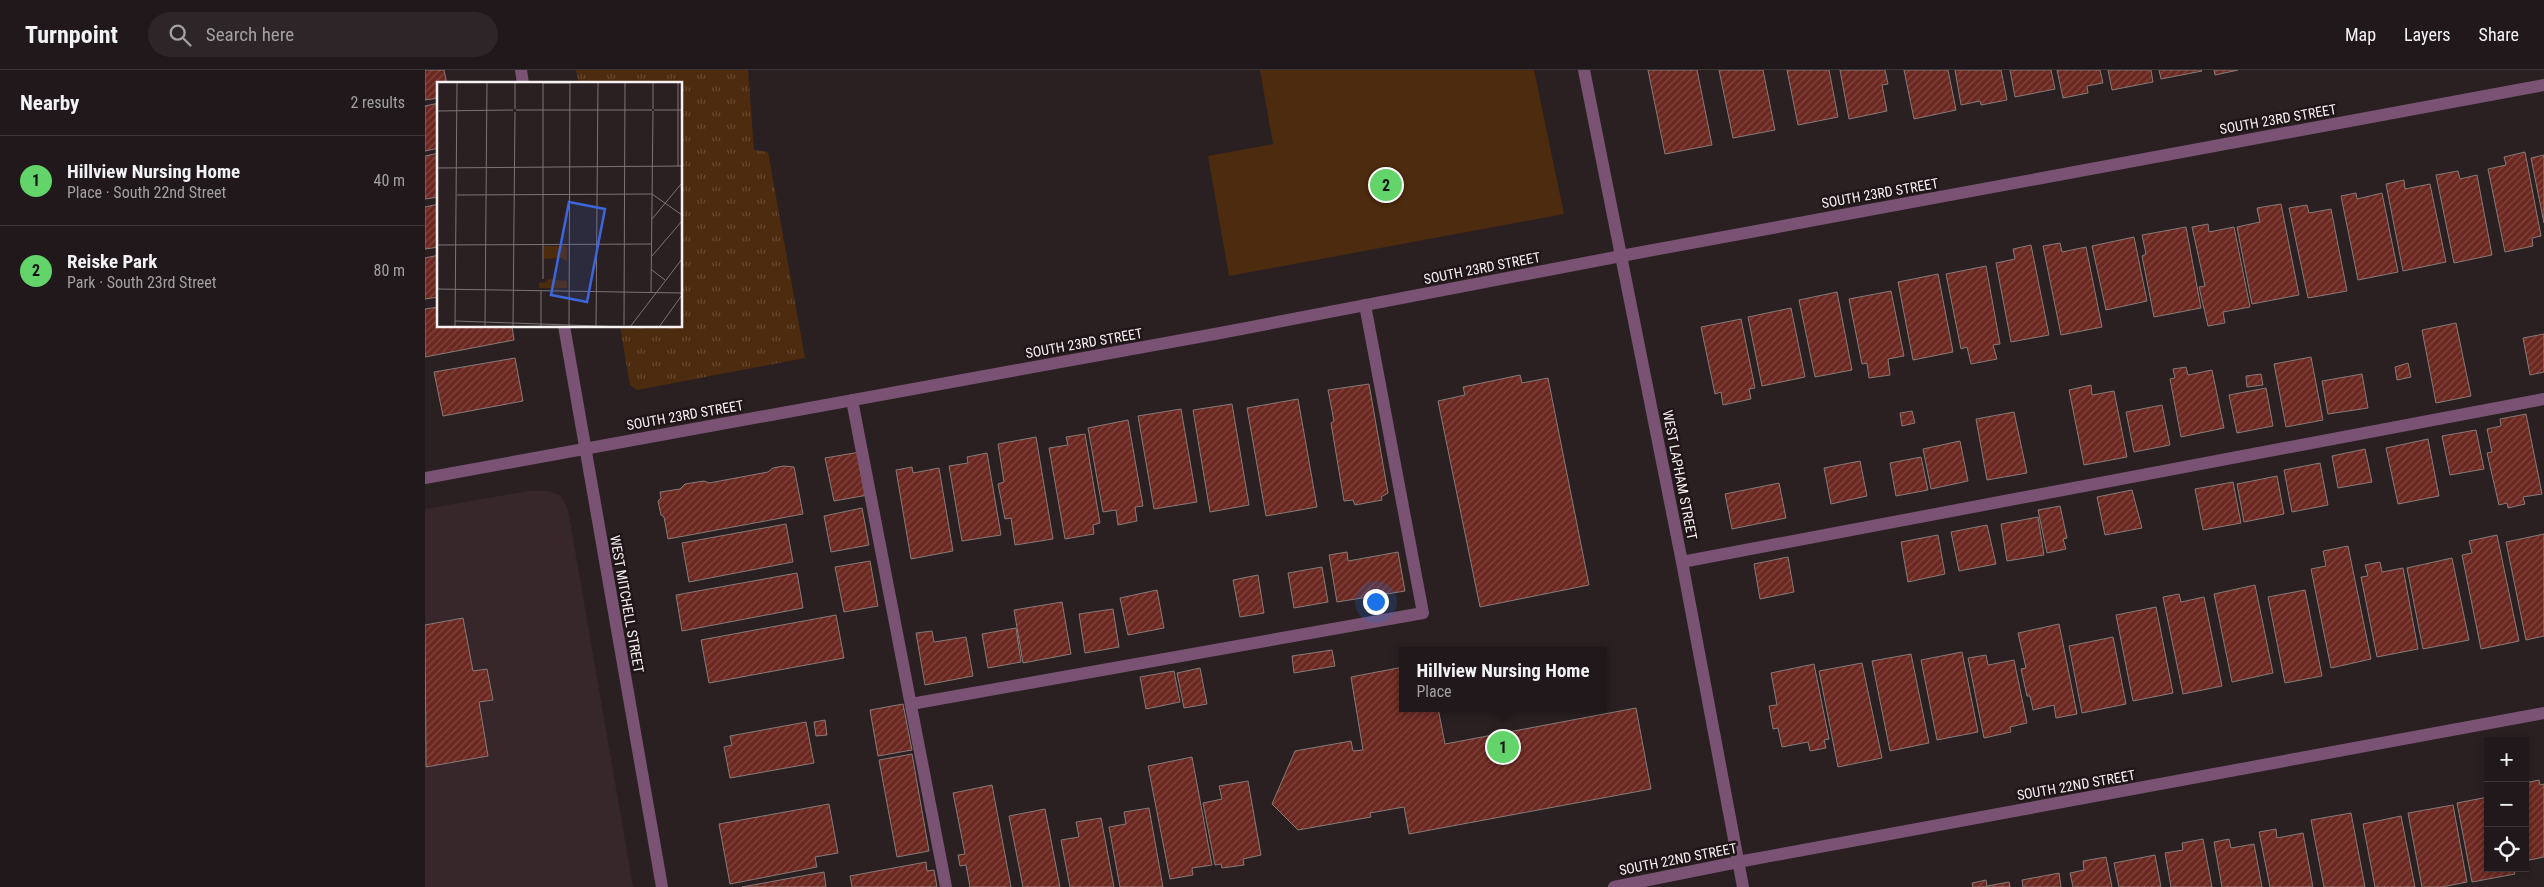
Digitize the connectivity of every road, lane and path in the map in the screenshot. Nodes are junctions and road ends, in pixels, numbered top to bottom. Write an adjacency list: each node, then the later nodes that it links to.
1 (1583, 70): 3 (street, WEST LAPHAM STREET)
2 (2544, 86): 3 (street, SOUTH 23RD STREET)
3 (1621, 256): 4 (street, SOUTH 23RD STREET); 10 (street, WEST LAPHAM STREET)
4 (1365, 306): 7 (street, SOUTH 23RD STREET); 11 (street)
5 (564, 328): 8 (street, WEST MITCHELL STREET)
6 (2544, 399): 10 (street)
7 (852, 400): 8 (street, SOUTH 23RD STREET); 11 (street)
8 (583, 449): 9 (street, SOUTH 23RD STREET); 14 (street, WEST MITCHELL STREET)
9 (425, 478)
10 (1682, 562): 13 (street, WEST LAPHAM STREET)
11 (911, 704): 15 (street)
12 (2544, 713): 13 (street, SOUTH 22ND STREET)
13 (1738, 862): 16 (street, SOUTH 22ND STREET); 17 (street, WEST LAPHAM STREET)
14 (662, 887)
15 (946, 887)
16 (1614, 887)
17 (1743, 887)

